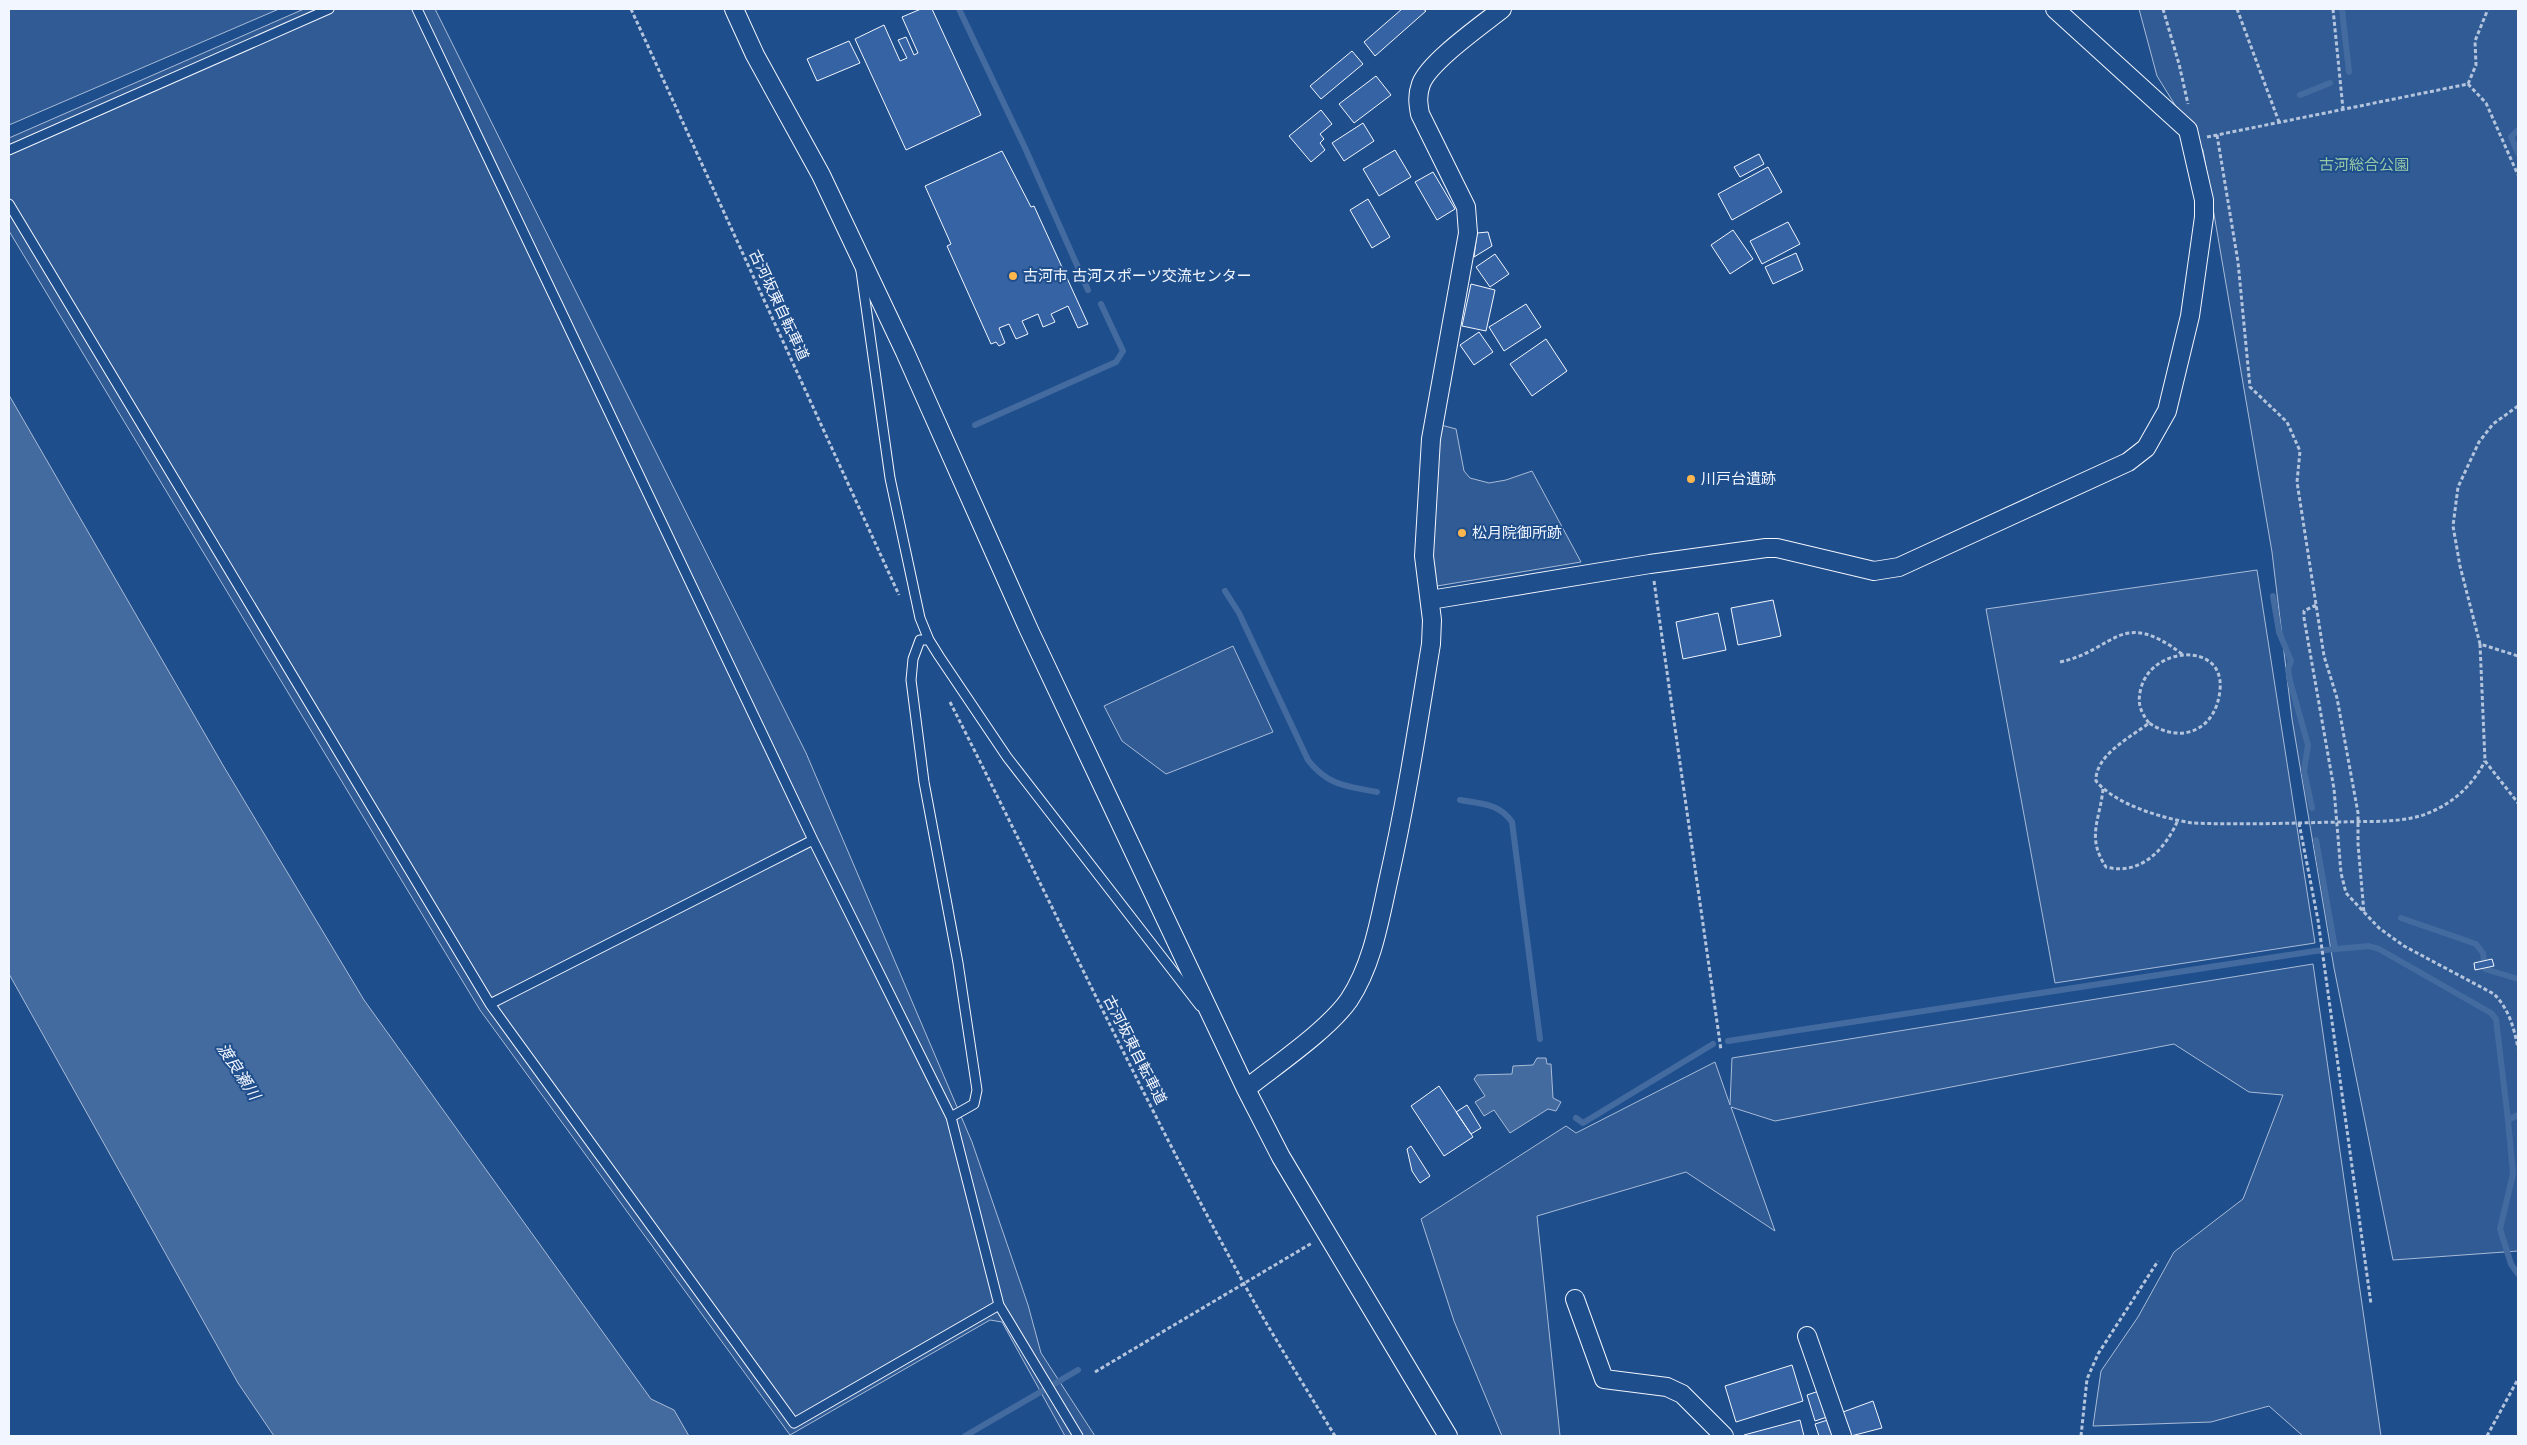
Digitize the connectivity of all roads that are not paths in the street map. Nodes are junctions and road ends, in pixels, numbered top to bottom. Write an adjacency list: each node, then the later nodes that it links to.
1 (329, 9): 6 (lane)
2 (417, 9): 11 (lane)
3 (734, 9): 8 (street)
4 (1502, 9): 9 (street)
5 (2055, 9): 9 (street)
6 (9, 150)
7 (9, 204): 12 (lane)
8 (860, 258): 10 (lane); 13 (street)
9 (1430, 600): 14 (street)
10 (929, 640): 13 (lane); 15 (lane)
11 (813, 840): 12 (lane); 15 (lane)
12 (490, 1004): 17 (lane)
13 (1220, 1035): 14 (street)
14 (1246, 1090): 20 (street)
15 (951, 1117): 17 (lane)
16 (1575, 1299): 21 (street)
17 (999, 1306): 19 (lane)
18 (1807, 1336): 22 (street)
19 (1078, 1436)
20 (1448, 1436)
21 (1724, 1436)
22 (1842, 1436)

